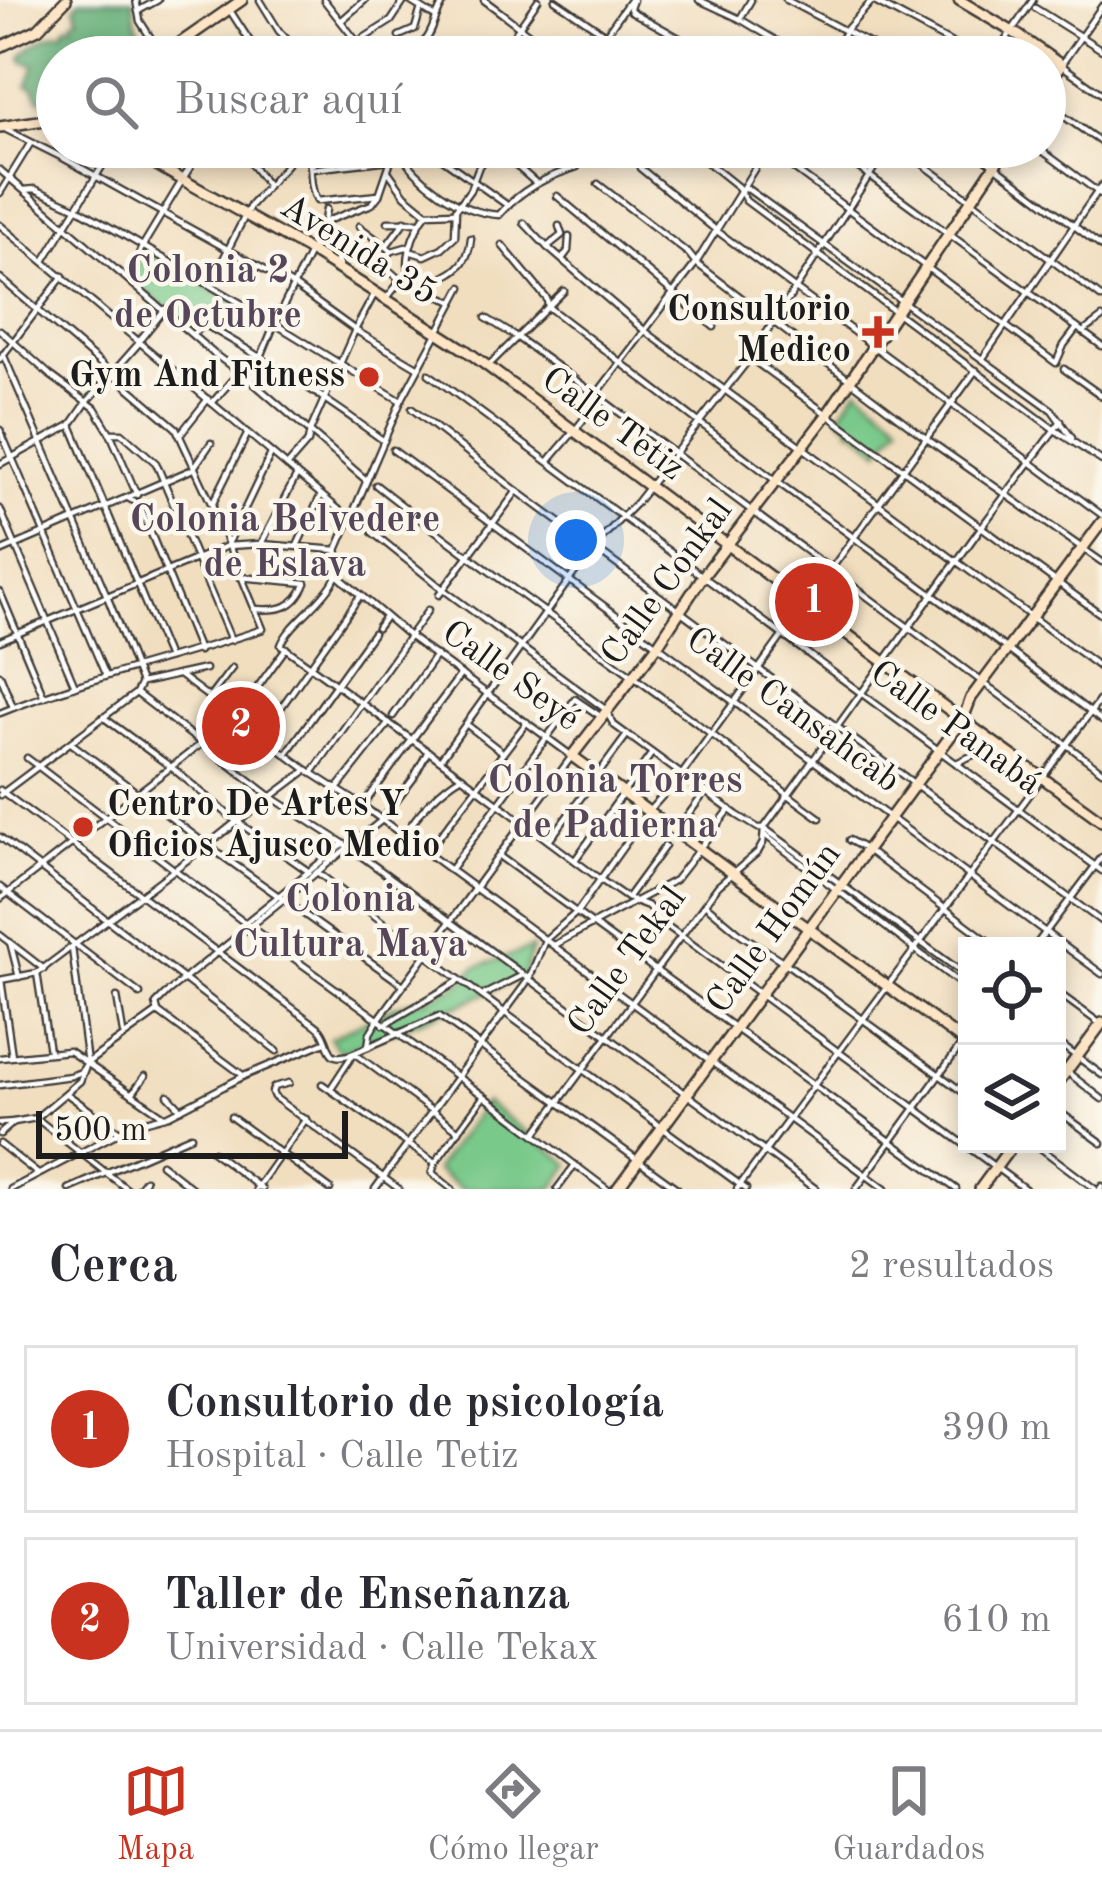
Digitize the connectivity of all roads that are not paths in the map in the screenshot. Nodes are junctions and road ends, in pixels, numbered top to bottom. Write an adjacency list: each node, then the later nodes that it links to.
1 (66, 0): 51 (street)
2 (136, 0): 25 (street)
3 (158, 0): 25 (street)
4 (260, 0): 36 (street)
5 (324, 0): 28 (street)
6 (364, 0): 28 (street)
7 (406, 0): 23 (street); 38 (street)
8 (445, 0): 26 (street)
9 (484, 0): 29 (street)
10 (538, 0): 29 (street)
11 (555, 0): 32 (street)
12 (617, 0): 21 (street)
13 (699, 0): 27 (street)
14 (751, 0): 27 (street)
15 (786, 0): 30 (street)
16 (872, 0): 30 (street); 47 (street)
17 (959, 0): 31 (street)
18 (1033, 0): 31 (street)
19 (1094, 0): 22 (street)
20 (237, 3): 34 (street); 35 (street)
21 (630, 4): 32 (street); 43 (street)
22 (1102, 6): 50 (street)
23 (421, 8): 26 (street); 39 (street)
24 (1035, 8): 50 (street)
25 (138, 11): 33 (street)
26 (435, 16): 40 (street)
27 (740, 19): 44 (street)
28 (340, 22): 37 (street)
29 (518, 28): 41 (street); 42 (street)
30 (845, 30): 45 (street); 46 (street)
31 (1013, 32): 48 (street); 49 (street)
32 (606, 35)
33 (149, 36)
34 (190, 36)
35 (251, 36)
36 (284, 36)
37 (350, 36)
38 (368, 36)
39 (399, 36)
40 (430, 36)
41 (512, 36)
42 (530, 36)
43 (680, 36)
44 (769, 36)
45 (842, 36)
46 (856, 36)
47 (939, 36)
48 (1010, 36)
49 (1019, 36)
50 (1082, 38): 52 (street); 53 (street)
51 (0, 47)
52 (1102, 50)
53 (1066, 59)
54 (1066, 69): 55 (street)
55 (1102, 94)
56 (1066, 118): 59 (street)
57 (36, 121): 58 (street)
58 (1, 127): 60 (street)
59 (1102, 143)
60 (30, 144): 61 (street); 90 (street)
61 (36, 147)
62 (1066, 167): 98 (street)
63 (80, 168): 88 (street)
64 (101, 168): 88 (street)
65 (164, 168): 91 (street, Avenida 35)
66 (189, 168): 91 (street)
67 (254, 168): 94 (street)
68 (282, 168): 94 (street)
69 (312, 168): 100 (street)
70 (389, 168): 87 (street)
71 (410, 168): 103 (street)
72 (454, 168): 92 (street)
73 (478, 168): 92 (street)
74 (519, 168): 93 (street)
75 (575, 168): 86 (street)
76 (640, 168): 122 (street)
77 (714, 168): 96 (street)
78 (754, 168): 96 (street)
79 (793, 168): 107 (street)
80 (858, 168): 89 (street)
81 (874, 168): 89 (street)
82 (928, 168): 102 (street)
83 (993, 168): 102 (street, Calle Conkal)
84 (999, 168): 121 (street)
85 (0, 170): 90 (street)
86 (568, 170): 93 (street)
87 (388, 171): 100 (street); 109 (street)
88 (96, 176): 105 (street); 110 (street)
89 (869, 176): 107 (street); 123 (street)
90 (9, 178): 97 (street); 99 (street)
91 (183, 178): 110 (street); 111 (street, Avenida 35)
92 (472, 182): 103 (street); 104 (street)
93 (536, 183): 104 (street)
94 (267, 184): 111 (street)
95 (598, 184): 141 (street)
96 (741, 189): 122 (street); 128 (street); 136 (street)
97 (24, 190): 105 (street); 117 (street)
98 (1100, 190): 121 (street)
99 (0, 193)
100 (379, 195): 118 (street)
101 (557, 196): 154 (street)
102 (970, 199): 123 (street, Calle Conkal); 137 (street)
103 (460, 204): 104 (street); 108 (street)
104 (507, 205)
105 (77, 208): 117 (street); 129 (street)
106 (326, 209): 118 (street)
107 (847, 209): 128 (street); 142 (street)
108 (455, 212): 109 (street); 134 (street)
109 (428, 213): 114 (street)
110 (162, 214): 129 (street); 133 (street)
111 (247, 214): 133 (street); 135 (street, Avenida 35)
112 (405, 221): 113 (street); 114 (street); 132 (street)
113 (388, 222)
114 (419, 222): 134 (street)
115 (524, 223): 130 (street)
116 (0, 225): 139 (street)
117 (67, 226): 139 (street); 145 (street)
118 (323, 226): 135 (street); 143 (street)
119 (359, 226): 132 (street)
120 (559, 226): 130 (street)
121 (1074, 226): 131 (street); 137 (street)
122 (717, 231): 141 (street); 151 (street)
123 (947, 233): 142 (street, Calle Conkal); 153 (street)
124 (339, 236): 140 (street)
125 (569, 237): 138 (street)
126 (471, 238): 149 (street)
127 (502, 245): 160 (street)
128 (825, 245): 136 (street); 157 (street)
129 (142, 247): 145 (street); 147 (street)
130 (547, 247): 138 (street)
131 (1102, 247)
132 (390, 248): 134 (street); 140 (street)
133 (228, 250): 147 (street); 148 (street)
134 (411, 250): 149 (street)
135 (310, 251): 143 (street, Avenida 35); 148 (street)
136 (818, 255): 151 (street); 163 (street)
137 (1052, 258): 153 (street); 156 (street)
138 (562, 259): 174 (street)
139 (44, 261): 144 (street)
140 (381, 263): 155 (street)
141 (696, 263): 154 (street); 168 (street)
142 (926, 266): 157 (street, Calle Conkal); 169 (street)
143 (341, 270): 155 (street, Avenida 35)
144 (62, 276): 161 (street); 179 (street)
145 (128, 279): 162 (street)
146 (1, 280): 161 (street)
147 (210, 285): 159 (street)
148 (294, 286): 167 (street); 172 (street)
149 (421, 287): 158 (street)
150 (462, 287): 158 (street)
151 (797, 289): 168 (street); 180 (street)
152 (564, 291): 160 (street)
153 (1028, 292): 169 (street); 173 (street)
154 (673, 295): 170 (street); 174 (street)
155 (381, 296): 172 (street); 175 (street, Avenida 35)
156 (1102, 298)
157 (905, 301): 163 (street, Calle Conkal); 185 (street)
158 (453, 302): 175 (street)
159 (248, 308)
160 (548, 308): 177 (street); 187 (street)
161 (37, 309): 178 (street); 193 (street)
162 (165, 309): 176 (street); 179 (street)
163 (897, 312): 180 (street, Calle Conkal); 191 (street)
164 (262, 316): 167 (street)
165 (486, 318): 177 (street)
166 (1102, 318): 173 (street)
167 (275, 322): 183 (street); 186 (street)
168 (774, 322): 184 (street); 196 (street)
169 (1006, 325): 173 (street); 185 (street)
170 (714, 327)
171 (0, 330): 178 (street)
172 (355, 330): 186 (street); 189 (street)
173 (1080, 330): 181 (street)
174 (644, 331): 187 (street); 197 (street)
175 (437, 332): 188 (street, Calle Tetiz); 189 (street)
176 (192, 335): 183 (street); 192 (street)
177 (515, 336): 188 (street); 198 (street)
178 (12, 340): 182 (street); 203 (street)
179 (139, 342): 193 (street); 201 (street)
180 (874, 346): 196 (street, Calle Conkal); 204 (street)
181 (1102, 346)
182 (2, 357): 218 (street)
183 (262, 357): 195 (street); 200 (street)
184 (750, 358): 197 (street); 206 (street)
185 (983, 359): 191 (street); 207 (street)
186 (340, 363): 200 (street); 202 (street)
187 (620, 363): 198 (street); 208 (street)
188 (488, 366): 213 (street, Calle Tetiz)
189 (417, 367): 202 (street)
190 (1064, 369): 199 (street)
191 (977, 370): 204 (street); 211 (street)
192 (239, 372): 195 (street); 201 (street)
193 (112, 374): 203 (street); 216 (street)
194 (429, 374): 229 (street, Calle Panabá)
195 (251, 381): 212 (street)
196 (851, 381): 206 (street, Calle Conkal); 217 (street)
197 (726, 390): 208 (street); 222 (street)
198 (596, 394): 213 (street); 225 (street)
199 (1102, 396)
200 (325, 397): 212 (street); 219 (street)
201 (210, 401): 215 (street); 216 (street)
202 (400, 401): 219 (street)
203 (87, 402): 209 (street); 214 (street)
204 (950, 406): 217 (street); 227 (street)
205 (412, 409): 240 (street)
206 (827, 415): 222 (street, Calle Conkal); 233 (street)
207 (1061, 421): 211 (street, Calle Tekal); 221 (street)
208 (699, 422): 225 (street); 236 (street)
209 (71, 425): 218 (street); 247 (street)
210 (0, 430): 226 (street)
211 (1055, 430): 221 (street); 227 (street, Calle Tekal)
212 (310, 431): 231 (street); 235 (street)
213 (572, 431): 229 (street); 239 (street, Calle Tetiz)
214 (110, 433): 237 (street); 243 (street)
215 (248, 433): 224 (street); 245 (street)
216 (180, 434): 232 (street)
217 (927, 439): 233 (street); 242 (street)
218 (42, 441): 226 (street); 251 (street)
219 (383, 441): 235 (street)
220 (211, 443): 232 (street)
221 (1076, 444): 228 (street)
222 (802, 447): 236 (street, Calle Conkal); 246 (street)
223 (393, 450): 254 (street, Calle Cansahcab)
224 (272, 453): 231 (street); 262 (street)
225 (674, 454): 239 (street); 249 (street)
226 (13, 459): 230 (street); 256 (street)
227 (1030, 461): 242 (street, Calle Tekal); 253 (street)
228 (1102, 461)
229 (548, 463): 250 (street, Calle Panabá)
230 (0, 464)
231 (287, 466): 234 (street)
232 (194, 469): 237 (street); 245 (street)
233 (904, 472): 246 (street); 255 (street)
234 (298, 475): 241 (street); 259 (street)
235 (366, 480): 252 (street)
236 (776, 481): 249 (street, Calle Conkal); 258 (street)
237 (166, 482): 243 (street); 269 (street)
238 (376, 485): 268 (street)
239 (650, 487): 250 (street); 260 (street, Calle Tetiz)
240 (518, 491): 254 (street); 264 (street)
241 (321, 494): 252 (street); 263 (street)
242 (1006, 494): 255 (street, Calle Tekal); 265 (street)
243 (136, 495): 244 (street)
244 (128, 498): 247 (street); 272 (street)
245 (212, 505): 262 (street)
246 (878, 505): 258 (street); 270 (street)
247 (104, 507): 251 (street); 279 (street)
248 (0, 508): 261 (street)
249 (753, 512): 260 (street, Calle Conkal); 273 (street)
250 (621, 517): 264 (street); 276 (street, Calle Panabá)
251 (75, 519): 256 (street); 283 (street)
252 (350, 519): 266 (street)
253 (1102, 519): 265 (street, Calle Homún)
254 (491, 524): 268 (street); 277 (street, Calle Cansahcab)
255 (980, 529): 270 (street, Calle Tekal); 278 (street)
256 (45, 532): 261 (street); 286 (street)
257 (372, 532): 281 (street)
258 (854, 539): 273 (street); 282 (street)
259 (262, 544): 262 (street); 263 (street)
260 (729, 545): 276 (street, Calle Conkal); 285 (street, Calle Tetiz)
261 (16, 546): 267 (street); 294 (street)
262 (226, 546): 269 (street); 275 (street)
263 (297, 546): 266 (street)
264 (593, 547): 277 (street); 289 (street)
265 (1083, 548): 271 (street); 278 (street, Calle Homún)
266 (337, 550): 274 (street)
267 (0, 552)
268 (467, 556): 281 (street); 290 (street)
269 (197, 558): 272 (street); 299 (street)
270 (956, 561): 282 (street, Calle Tekal); 292 (street)
271 (1102, 562)
272 (167, 569): 279 (street); 305 (street)
273 (832, 569): 285 (street); 295 (street)
274 (337, 575): 284 (street, Calle Seyé); 302 (street)
275 (239, 577): 287 (street); 287 (street)
276 (703, 577): 289 (street, Calle Conkal); 297 (street, Calle Panabá)
277 (568, 580): 290 (street); 301 (street, Calle Cansahcab)
278 (1057, 582): 291 (street); 292 (street, Calle Homún)
279 (137, 583): 283 (street); 307 (street)
280 (0, 592): 296 (street)
281 (441, 592): 303 (street)
282 (932, 595): 295 (street, Calle Tekal); 304 (street)
283 (107, 596): 286 (street); 310 (street)
284 (361, 596): 293 (street, Calle Seyé); 309 (street)
285 (807, 602): 297 (street); 308 (street, Calle Tetiz)
286 (78, 608): 294 (street); 318 (street)
287 (254, 609): 299 (street)
288 (428, 610): 298 (street)
289 (682, 610): 301 (street, Calle Conkal); 312 (street)
290 (546, 613): 303 (street); 319 (street)
291 (1102, 615)
292 (1032, 616): 304 (street, Calle Homún); 314 (street)
293 (385, 617): 298 (street, Calle Seyé); 322 (street)
294 (48, 621): 296 (street); 323 (street)
295 (910, 628): 308 (street, Calle Tekal); 320 (street)
296 (17, 633): 300 (street); 327 (street)
297 (783, 635): 312 (street); 326 (street, Calle Panabá)
298 (410, 637): 306 (street, Calle Seyé); 331 (street)
299 (231, 640): 305 (street)
300 (0, 641)
301 (657, 646): 319 (street, Calle Conkal); 332 (street, Calle Cansahcab)
302 (284, 647): 309 (street); 339 (street)
303 (521, 648): 325 (street); 337 (street)
304 (1007, 649): 320 (street, Calle Homún); 336 (street)
305 (199, 651): 307 (street)
306 (436, 655): 315 (street, Calle Seyé); 341 (street)
307 (168, 658): 310 (street)
308 (885, 662): 326 (street, Calle Tekal); 334 (street, Calle Tetiz)
309 (310, 665): 322 (street); 347 (street)
310 (136, 668): 318 (street); 321 (street)
311 (232, 668): 329 (street)
312 (758, 668): 332 (street); 345 (street)
313 (205, 669): 317 (street)
314 (1102, 669)
315 (461, 674): 325 (street, Calle Seyé); 350 (street)
316 (0, 675): 333 (street)
317 (179, 675): 321 (street); 329 (street)
318 (106, 676): 323 (street)
319 (633, 678): 337 (street, Calle Conkal); 346 (street)
320 (983, 681): 330 (street, Calle Homún); 354 (street)
321 (141, 683): 324 (street)
322 (336, 684): 331 (street); 359 (street)
323 (75, 686): 327 (street)
324 (136, 693): 338 (street); 351 (street)
325 (487, 693): 342 (street, Calle Seyé); 344 (street)
326 (861, 694): 345 (street, Calle Tekal); 356 (street, Calle Panabá)
327 (44, 697): 333 (street)
328 (1102, 697): 336 (street)
329 (209, 698): 339 (street)
330 (970, 698): 334 (street, Calle Homún); 340 (street, Calle Homún)
331 (362, 703): 341 (street); 368 (street)
332 (734, 703): 346 (street); 363 (street, Calle Cansahcab)
333 (13, 707): 335 (street)
334 (949, 710): 340 (street, Calle Tetiz)
335 (0, 713)
336 (1090, 713): 343 (street); 354 (street)
337 (605, 715): 348 (street); 349 (street); 360 (street, Calle Conkal)
338 (104, 717): 352 (street); 366 (street)
339 (236, 717): 347 (street); 351 (street)
340 (963, 718): 353 (street, Calle Tetiz); 356 (street, Calle Homún)
341 (391, 719): 350 (street); 375 (street)
342 (527, 722): 349 (street, Calle Seyé); 357 (street)
343 (1102, 722)
344 (466, 724): 357 (street); 362 (street)
345 (838, 727): 363 (street, Calle Tekal); 373 (street)
346 (712, 734): 369 (street); 381 (street)
347 (261, 735): 359 (street)
348 (627, 735): 358 (street); 370 (street)
349 (547, 737): 360 (street, Calle Seyé); 382 (street)
350 (413, 741): 355 (street); 383 (street)
351 (204, 742): 366 (street); 380 (street)
352 (70, 743): 365 (street); 378 (street)
353 (998, 744): 364 (street); 372 (street, Calle Tetiz)
354 (1066, 745): 367 (street); 372 (street)
355 (428, 751): 362 (street); 390 (street)
356 (939, 751): 364 (street, Calle Panabá); 373 (street, Calle Homún)
357 (502, 752): 374 (street)
358 (652, 753): 369 (street); 379 (street)
359 (286, 754): 368 (street)
360 (572, 756): 370 (street, Calle Seyé); 393 (street, Calle Conkal)
361 (27, 758): 365 (street)
362 (440, 760): 371 (street)
363 (812, 760): 381 (street, Calle Tekal); 387 (street, Calle Cansahcab)
364 (956, 763): 385 (street, Calle Panabá)
365 (39, 766): 377 (street); 388 (street)
366 (171, 767): 378 (street); 392 (street)
367 (1102, 771)
368 (310, 772): 375 (street); 380 (street)
369 (682, 774): 376 (street); 386 (street)
370 (597, 775): 379 (street, Calle Seyé); 399 (street)
371 (463, 776): 374 (street); 396 (street)
372 (1042, 777): 385 (street); 391 (street, Calle Tetiz)
373 (915, 785): 387 (street, Calle Homún); 401 (street)
374 (476, 786): 382 (street); 407 (street)
375 (336, 789): 383 (street)
376 (706, 791): 384 (street); 395 (street)
377 (2, 792): 400 (street)
378 (137, 793): 388 (street); 402 (street)
379 (622, 793): 386 (street, Calle Seyé); 410 (street)
380 (274, 796): 392 (street); 404 (street)
381 (788, 797): 389 (street); 394 (street, Calle Tekal)
382 (498, 803): 393 (street); 414 (street)
383 (363, 806): 390 (street)
384 (730, 809): 394 (street); 405 (street)
385 (1018, 809): 401 (street); 411 (street, Calle Panabá)
386 (648, 812): 395 (street, Calle Seyé); 420 (street)
387 (891, 817): 406 (street, Calle Homún); 419 (street, Calle Cansahcab)
388 (105, 818): 400 (street); 413 (street)
389 (820, 818)
390 (382, 820): 396 (street); 404 (street)
391 (1102, 821)
392 (237, 822): 402 (street); 415 (street)
393 (523, 822): 399 (street); 408 (street, Calle Conkal)
394 (762, 830): 418 (street, Calle Tekal); 422 (street)
395 (676, 832): 405 (street, Calle Seyé)
396 (403, 836): 407 (street)
397 (0, 837): 412 (street)
398 (849, 840): 406 (street)
399 (549, 841): 410 (street)
400 (72, 842): 412 (street); 425 (street)
401 (994, 843): 419 (street); 429 (street)
402 (209, 844): 413 (street); 427 (street)
403 (665, 845): 428 (street)
404 (346, 846): 415 (street); 417 (street); 434 (street)
405 (700, 850): 418 (street, Calle Seyé); 428 (street)
406 (866, 850): 422 (street, Calle Homún); 431 (street)
407 (427, 853): 414 (street)
408 (499, 856): 423 (street, Calle Conkal); 432 (street)
409 (1102, 857): 411 (street)
410 (574, 860): 420 (street)
411 (1095, 866): 416 (street, Calle Panabá); 429 (street)
412 (40, 867): 424 (street); 433 (street)
413 (175, 870): 425 (street); 437 (street)
414 (450, 870): 423 (street)
415 (308, 871): 427 (street)
416 (1102, 871)
417 (317, 872): 427 (street); 451 (street)
418 (733, 874): 430 (street, Calle Tekal); 438 (street, Calle Seyé)
419 (969, 876): 431 (street); 439 (street, Calle Cansahcab)
420 (601, 880): 428 (street); 432 (street)
421 (0, 886): 424 (street)
422 (839, 887): 438 (street, Calle Homún); 445 (street); 449 (street)
423 (475, 888): 434 (street, Calle Conkal); 444 (street)
424 (8, 892): 426 (street); 448 (street)
425 (142, 896): 433 (street); 450 (street)
426 (0, 898)
427 (280, 898): 437 (street); 463 (street)
428 (630, 899): 436 (street); 441 (street)
429 (1070, 899): 435 (street); 439 (street)
430 (705, 903): 441 (street, Calle Tekal); 452 (street)
431 (945, 909): 442 (street); 445 (street)
432 (577, 912): 436 (street); 444 (street)
433 (110, 920): 448 (street); 459 (street)
434 (451, 921): 451 (street, Calle Conkal); 457 (street)
435 (1102, 922)
436 (592, 923): 447 (street); 453 (street)
437 (247, 924): 450 (street); 474 (street)
438 (809, 928): 452 (street, Calle Homún); 464 (street, Calle Seyé)
439 (1046, 933): 443 (street); 456 (street, Calle Cansahcab)
440 (0, 935): 446 (street)
441 (681, 937): 453 (street, Calle Tekal); 467 (street)
442 (983, 937)
443 (1043, 937)
444 (545, 940): 447 (street); 457 (street)
445 (921, 941): 449 (street); 454 (street)
446 (10, 942): 455 (street); 458 (street)
447 (554, 945): 470 (street)
448 (74, 946): 455 (street); 465 (street); 494 (street)
449 (916, 948): 462 (street); 464 (street)
450 (215, 952): 459 (street); 481 (street)
451 (425, 955): 461 (street); 463 (street, Calle Conkal)
452 (784, 962): 467 (street, Calle Homún); 473 (street)
453 (657, 969): 470 (street, Calle Tekal); 476 (street)
454 (958, 969)
455 (40, 971): 458 (street); 486 (street)
456 (1102, 974)
457 (526, 977): 466 (street); 472 (street); 479 (street)
458 (20, 978): 460 (street)
459 (184, 979): 471 (street); 487 (street)
460 (1, 980): 490 (street)
461 (459, 980): 466 (street); 474 (street)
462 (958, 982)
463 (403, 985): 474 (street, Calle Conkal)
464 (887, 987): 473 (street); 480 (street, Calle Seyé)
465 (140, 994)
466 (483, 995): 472 (street)
467 (760, 995): 476 (street, Calle Homún); 488 (street)
468 (116, 997): 477 (street)
469 (1066, 998): 475 (street)
470 (632, 1003): 479 (street, Calle Tekal); 493 (street)
471 (158, 1012): 477 (street); 500 (street)
472 (505, 1012): 482 (street); 496 (street)
473 (863, 1019): 488 (street); 501 (street)
474 (381, 1023): 478 (street); 485 (street, Calle Conkal)
475 (1102, 1024): 491 (street)
476 (735, 1028): 493 (street, Calle Homún); 506 (street)
477 (124, 1035): 494 (street)
478 (396, 1035): 482 (street); 485 (street); 502 (street)
479 (608, 1036): 496 (street, Calle Tekal); 511 (street)
480 (958, 1036)
481 (325, 1042): 489 (street); 500 (street)
482 (481, 1045): 502 (street); 515 (street)
483 (963, 1045): 501 (street)
484 (1061, 1045): 491 (street)
485 (368, 1046): 489 (street)
486 (49, 1051): 490 (street); 494 (street)
487 (278, 1051)
488 (838, 1052): 506 (street); 516 (street)
489 (354, 1053): 507 (street); 518 (street)
490 (12, 1056): 492 (street)
491 (1077, 1056): 495 (street); 498 (street)
492 (0, 1058)
493 (711, 1061): 511 (street, Calle Homún); 523 (street)
494 (87, 1063): 505 (street); 509 (street); 510 (street)
495 (1066, 1065)
496 (583, 1070): 515 (street, Calle Tekal); 527 (street)
497 (1066, 1071): 514 (street)
498 (1102, 1075)
499 (145, 1076): 510 (street)
500 (244, 1076): 517 (street)
501 (940, 1076): 508 (street); 516 (street)
502 (457, 1077): 513 (street); 518 (street)
503 (289, 1083): 524 (street)
504 (322, 1084): 507 (street)
505 (0, 1085)
506 (814, 1085): 523 (street); 533 (street)
507 (331, 1088): 534 (street)
508 (958, 1089)
509 (67, 1093): 522 (street); 529 (street)
510 (133, 1094): 519 (street)
511 (686, 1094): 527 (street, Calle Homún); 537 (street)
512 (168, 1095): 517 (street)
513 (484, 1096): 528 (street); 531 (street)
514 (1102, 1099)
515 (559, 1102): 531 (street, Calle Tekal); 543 (street)
516 (916, 1108): 533 (street); 547 (street)
517 (181, 1109): 519 (street)
518 (432, 1111): 528 (street); 534 (street)
519 (164, 1116): 529 (street)
520 (231, 1117): 540 (street)
521 (1066, 1117): 535 (street)
522 (36, 1118): 525 (street); 538 (street)
523 (790, 1118): 537 (street); 550 (street)
524 (306, 1119): 540 (street); 551 (street)
525 (14, 1122): 526 (street); 530 (street)
526 (0, 1124)
527 (662, 1127): 543 (street, Calle Homún); 553 (street)
528 (459, 1131): 544 (street)
529 (121, 1132): 538 (street)
530 (0, 1134)
531 (535, 1134): 545 (street)
532 (191, 1136): 548 (street)
533 (891, 1142): 550 (street); 572 (street)
534 (409, 1143): 544 (street); 551 (street)
535 (1102, 1143)
536 (0, 1144): 549 (street)
537 (766, 1150): 553 (street); 569 (street)
538 (78, 1152): 548 (street); 549 (street)
539 (213, 1152): 554 (street)
540 (282, 1153): 554 (street); 561 (street)
541 (1006, 1153): 547 (street)
542 (1048, 1153): 555 (street)
543 (638, 1160): 567 (street, Calle Homún); 568 (street)
544 (435, 1163): 564 (street)
545 (576, 1164): 565 (street); 566 (street)
546 (160, 1165): 560 (street)
547 (996, 1167): 573 (street); 574 (street)
548 (105, 1172): 557 (street); 558 (street)
549 (38, 1174): 556 (street)
550 (866, 1175): 570 (street); 571 (street)
551 (384, 1178): 562 (street); 563 (street)
552 (145, 1180): 559 (street)
553 (741, 1187)
554 (258, 1188)
555 (1099, 1188)
556 (11, 1189)
557 (69, 1189)
558 (127, 1189)
559 (137, 1189)
560 (193, 1189)
561 (330, 1189)
562 (375, 1189)
563 (399, 1189)
564 (452, 1189)
565 (557, 1189)
566 (607, 1189)
567 (617, 1189)
568 (677, 1189)
569 (816, 1189)
570 (856, 1189)
571 (885, 1189)
572 (956, 1189)
573 (980, 1189)
574 (1025, 1189)

